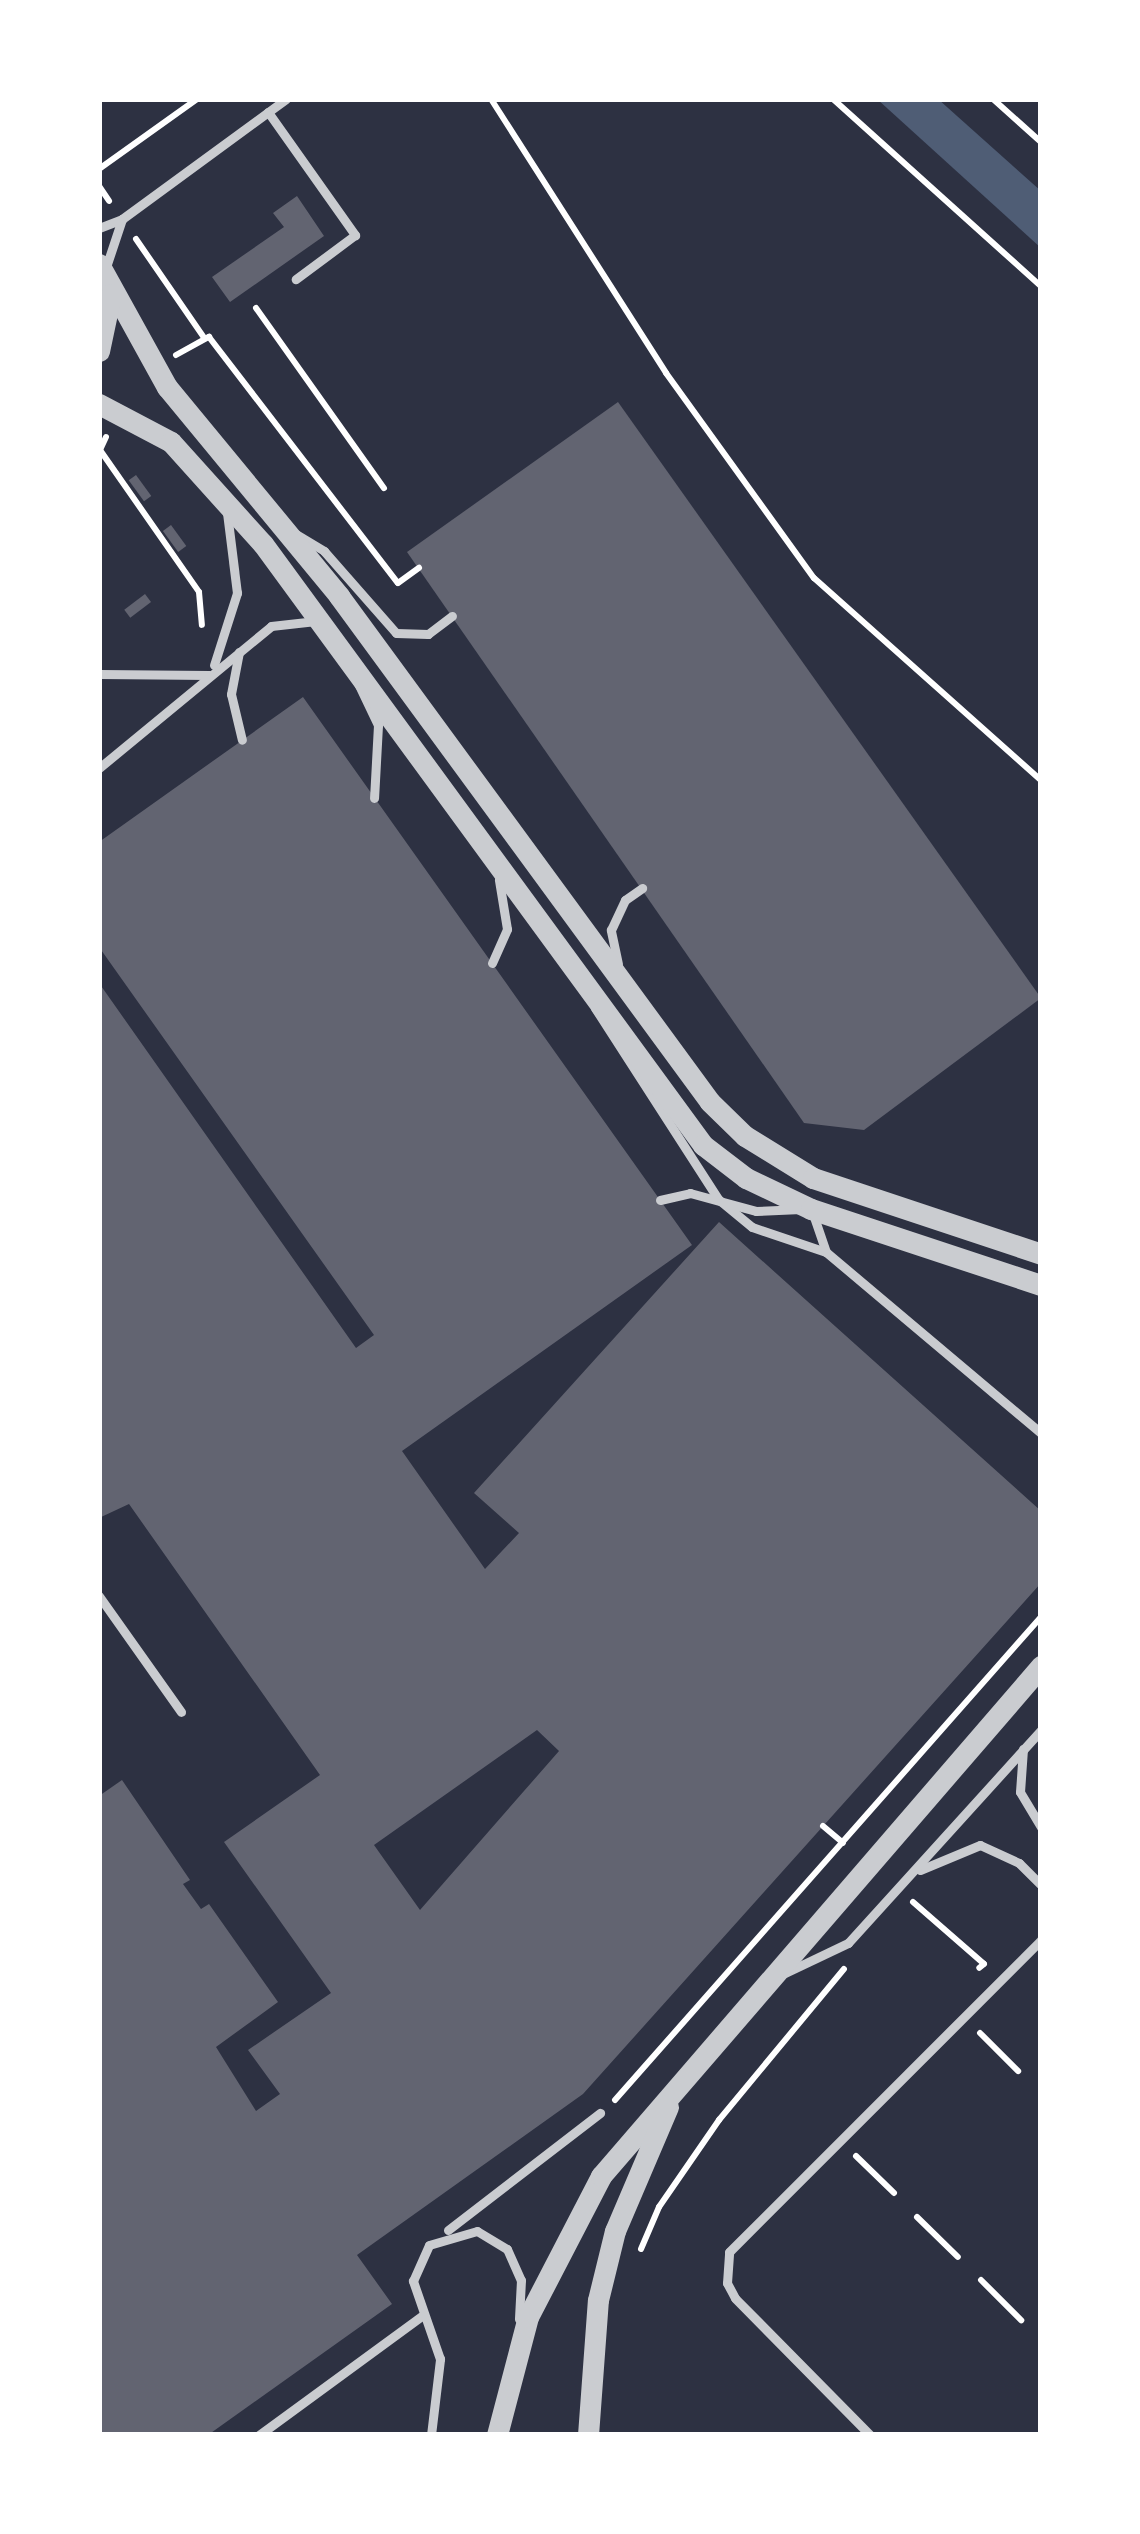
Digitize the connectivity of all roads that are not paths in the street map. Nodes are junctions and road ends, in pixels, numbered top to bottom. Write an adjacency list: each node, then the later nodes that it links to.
1 (286, 99): 2 (lane)
2 (268, 112): 3 (lane); 6 (lane)
3 (122, 219): 4 (lane); 5 (lane)
4 (99, 228)
5 (105, 274): 7 (street); 10 (street)
6 (296, 279)
7 (99, 351)
8 (106, 413): 9 (street)
9 (221, 493): 12 (street); 16 (lane)
10 (284, 527): 11 (lane); 24 (street)
11 (452, 616)
12 (326, 626): 13 (lane); 14 (street)
13 (241, 646): 16 (lane); 17 (lane)
14 (358, 669): 19 (street); 20 (lane)
15 (99, 674): 16 (lane)
16 (209, 675): 18 (lane)
17 (242, 740)
18 (99, 768)
19 (446, 788): 22 (lane); 23 (street)
20 (374, 798)
21 (642, 888): 24 (lane)
22 (492, 963)
23 (592, 995): 25 (lane); 27 (street)
24 (683, 1072): 29 (street)
25 (718, 1198): 26 (lane); 27 (lane); 28 (lane)
26 (660, 1200)
27 (812, 1209): 28 (lane); 30 (street)
28 (826, 1252): 31 (lane)
29 (1041, 1254)
30 (1041, 1285)
31 (1041, 1433)
32 (99, 1595): 34 (lane)
33 (1041, 1666): 41 (street)
34 (181, 1712)
35 (1041, 1730): 36 (lane)
36 (1023, 1749): 37 (lane); 38 (lane)
37 (1041, 1827)
38 (905, 1879): 39 (lane); 41 (lane)
39 (1041, 1885)
40 (1041, 1940): 51 (lane)
41 (764, 1983): 42 (street)
42 (678, 2086): 46 (street); 50 (street)
43 (600, 2113): 44 (lane)
44 (437, 2239): 45 (lane); 46 (lane)
45 (423, 2315): 47 (lane); 48 (lane)
46 (511, 2375): 49 (street)
47 (260, 2435)
48 (431, 2435)
49 (497, 2435)
50 (588, 2435)
51 (870, 2435)

